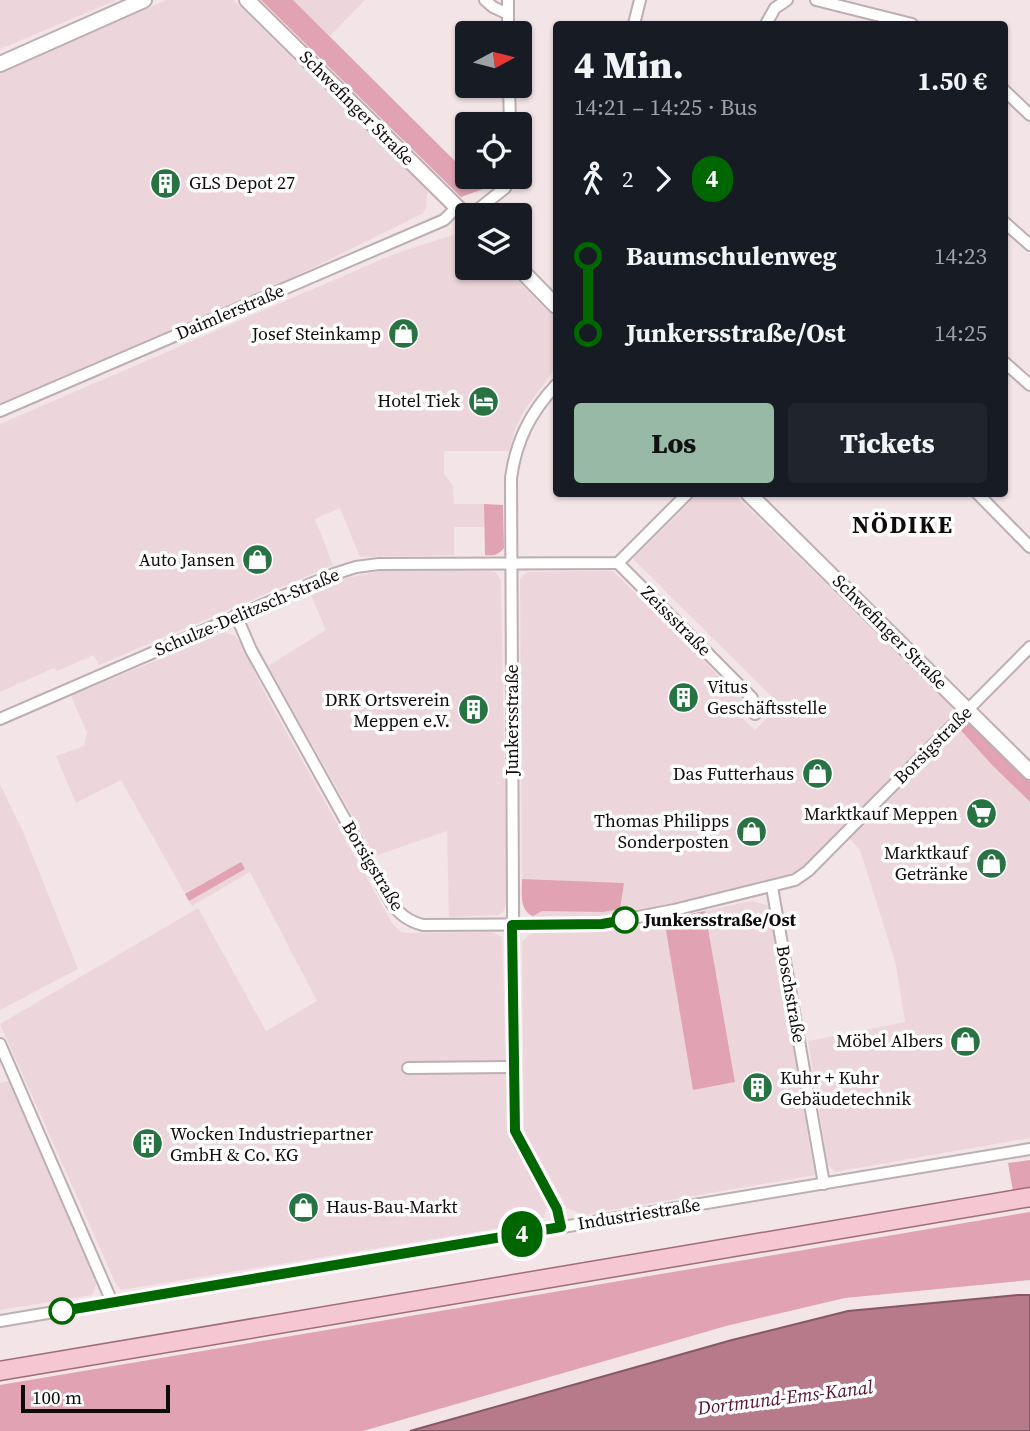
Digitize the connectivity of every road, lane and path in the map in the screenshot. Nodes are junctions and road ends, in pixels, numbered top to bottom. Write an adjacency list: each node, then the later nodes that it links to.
1 (144, 0): 13 (street)
2 (247, 0): 17 (street, Schwefinger Straße)
3 (485, 0): 8 (street)
4 (508, 0): 8 (street)
5 (639, 0): 10 (street)
6 (787, 0): 11 (street)
7 (816, 0): 12 (street)
8 (508, 14): 9 (street)
9 (508, 21)
10 (635, 21)
11 (768, 21)
12 (900, 21)
13 (0, 64)
14 (1008, 93): 15 (street)
15 (1030, 114)
16 (503, 189): 18 (street, Daimlerstraße)
17 (455, 203)
18 (481, 203)
19 (455, 216): 27 (street, Daimlerstraße)
20 (1008, 226): 21 (street)
21 (1030, 245)
22 (531, 280): 23 (street)
23 (553, 303)
24 (1008, 366): 25 (street)
25 (1030, 385)
26 (553, 390): 32 (street, Junkersstraße)
27 (0, 411)
28 (684, 497): 33 (street)
29 (753, 497): 36 (street, Schwefinger Straße)
30 (981, 497): 31 (street)
31 (1030, 547)
32 (512, 563): 33 (street, Schulze-Delitzsch-Straße); 34 (street, Schulze-Delitzsch-Straße); 41 (street, Junkersstraße)
33 (618, 563): 37 (street, Zeissstraße)
34 (236, 615): 38 (street, Schulze-Delitzsch-Straße); 41 (street, Borsigstraße)
35 (1030, 647): 36 (street, Borsigstraße)
36 (968, 710): 39 (street, Schwefinger Straße); 40 (street, Borsigstraße)
37 (755, 714)
38 (0, 719)
39 (1030, 772)
40 (772, 887): 41 (street, Borsigstraße); 46 (street, Boschstraße)
41 (512, 925): 43 (street, Junkersstraße)
42 (0, 1044): 49 (street)
43 (515, 1067): 44 (street); 48 (street, Junkersstraße)
44 (408, 1068)
45 (1030, 1149): 46 (street, Industriestraße)
46 (824, 1184): 48 (street, Industriestraße)
47 (1030, 1197): 51 (main road)
48 (561, 1227): 49 (street, Industriestraße)
49 (112, 1302): 50 (street, Industriestraße)
50 (0, 1321)
51 (0, 1371)

